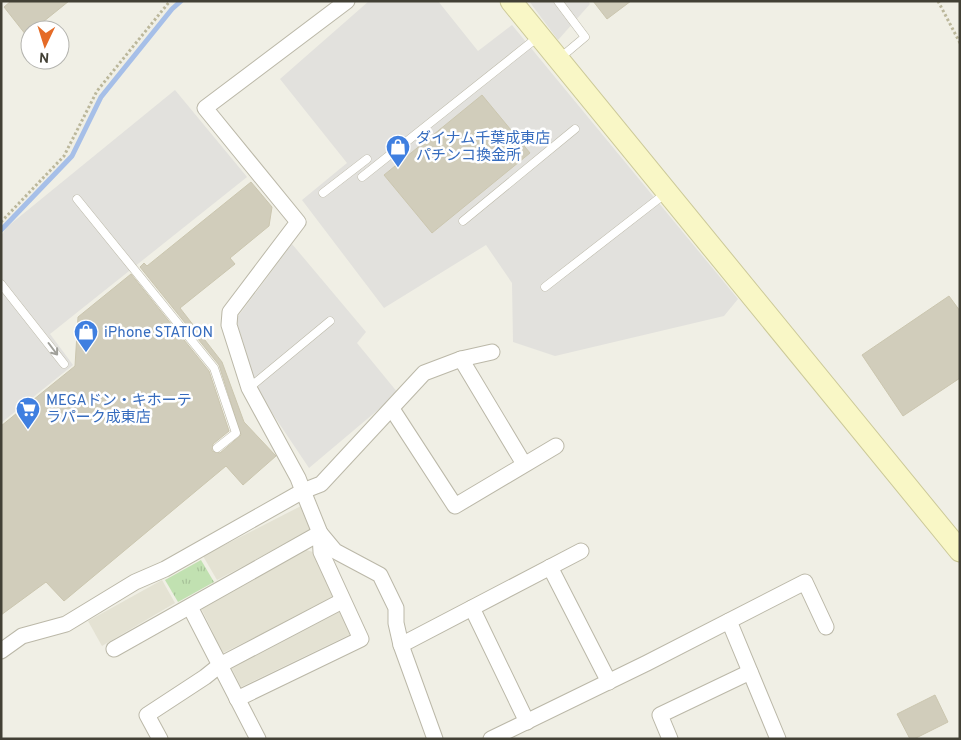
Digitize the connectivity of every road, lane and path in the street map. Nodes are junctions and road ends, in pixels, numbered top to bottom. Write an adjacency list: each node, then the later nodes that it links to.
1 (170, 1): 16 (path)
2 (347, 1): 23 (street)
3 (511, 1): 6 (street)
4 (558, 1): 8 (lane)
5 (938, 1): 7 (path)
6 (539, 35): 8 (street); 11 (lane)
7 (960, 43)
8 (559, 59): 12 (street)
9 (576, 129): 15 (lane)
10 (367, 159): 13 (lane)
11 (362, 178)
12 (667, 192): 18 (lane); 30 (street)
13 (323, 193)
14 (77, 199): 26 (lane)
15 (463, 221)
16 (1, 222)
17 (1, 284): 22 (lane, one-way to 22)
18 (545, 287)
19 (330, 320): 23 (lane)
20 (492, 352): 21 (street)
21 (461, 359): 24 (street); 27 (street)
22 (64, 364)
23 (249, 388): 28 (street)
24 (392, 409): 27 (street); 28 (street)
25 (556, 446): 27 (street)
26 (217, 448)
27 (524, 464)
28 (303, 491): 29 (street); 40 (street)
29 (320, 534): 33 (street); 34 (street); 38 (street)
30 (960, 550)
31 (581, 551): 32 (street)
32 (550, 567): 35 (street); 43 (street)
33 (342, 601): 41 (street); 44 (street)
34 (190, 607): 39 (street); 41 (street)
35 (472, 608): 38 (street); 45 (street)
36 (729, 621): 37 (street); 42 (street); 43 (street)
37 (826, 627)
38 (401, 645): 48 (street)
39 (114, 649)
40 (1, 652)
41 (220, 665): 44 (street); 46 (street)
42 (750, 672): 50 (street); 51 (street)
43 (608, 682): 45 (street)
44 (236, 699): 47 (street)
45 (526, 722): 49 (street)
46 (160, 739)
47 (258, 739)
48 (435, 739)
49 (491, 739)
50 (670, 739)
51 (778, 739)

